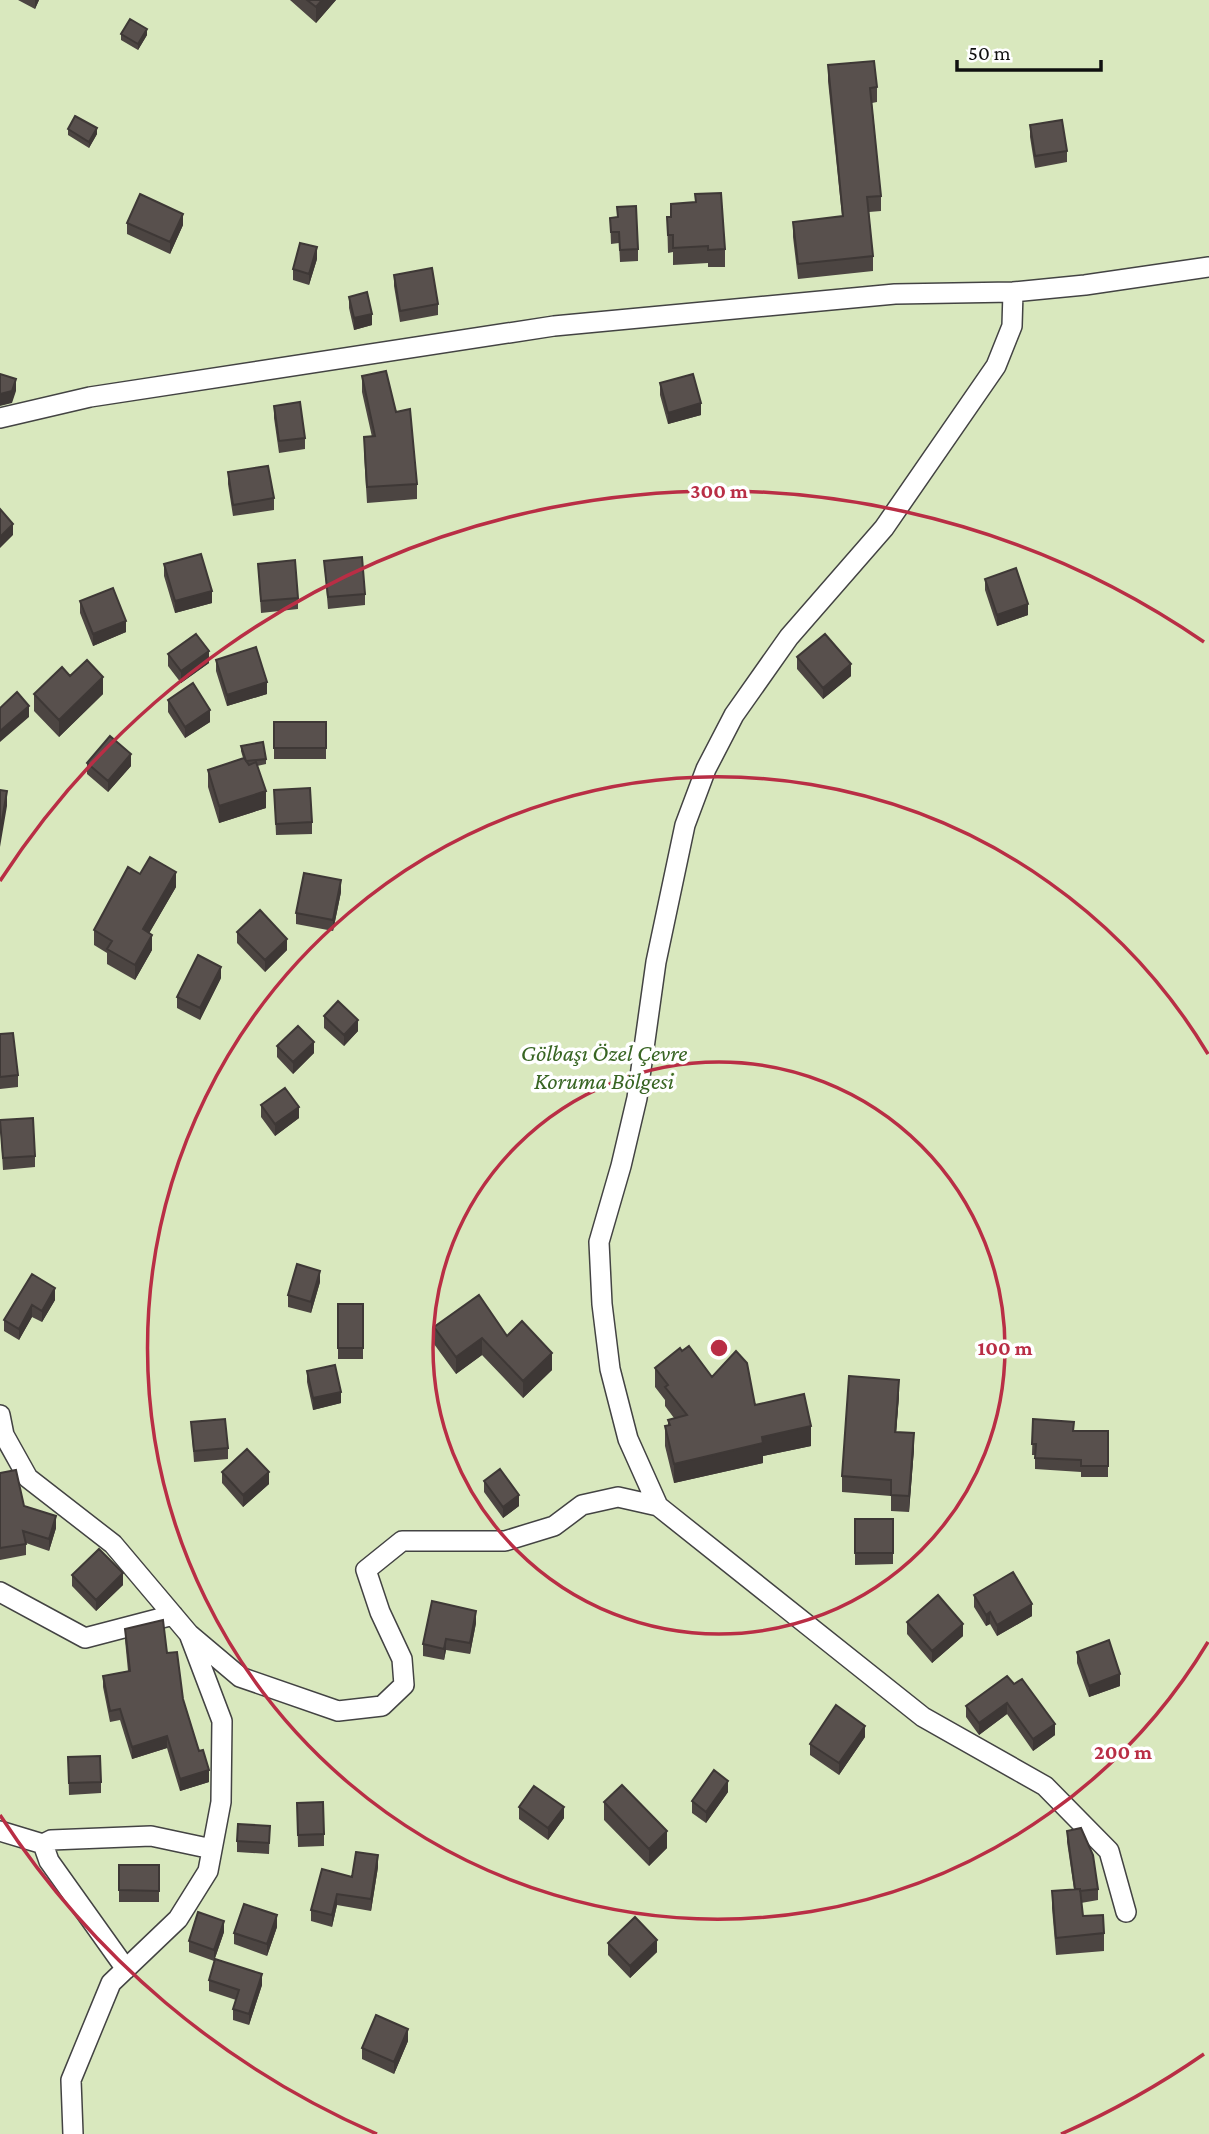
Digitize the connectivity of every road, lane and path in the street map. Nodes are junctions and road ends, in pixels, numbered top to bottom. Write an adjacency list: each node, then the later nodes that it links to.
1 (1209, 267): 2 (street)
2 (1013, 292): 3 (street); 6 (street)
3 (0, 418)
4 (0, 1415): 5 (street)
5 (2, 1437): 8 (street)
6 (658, 1506): 9 (street); 13 (street)
7 (0, 1592): 8 (street)
8 (173, 1615): 9 (street)
9 (189, 1634): 12 (street)
10 (1, 1833): 11 (street)
11 (43, 1844): 12 (street); 14 (street)
12 (212, 1849): 14 (street)
13 (1126, 1912)
14 (126, 1969): 15 (street)
15 (74, 2134)

